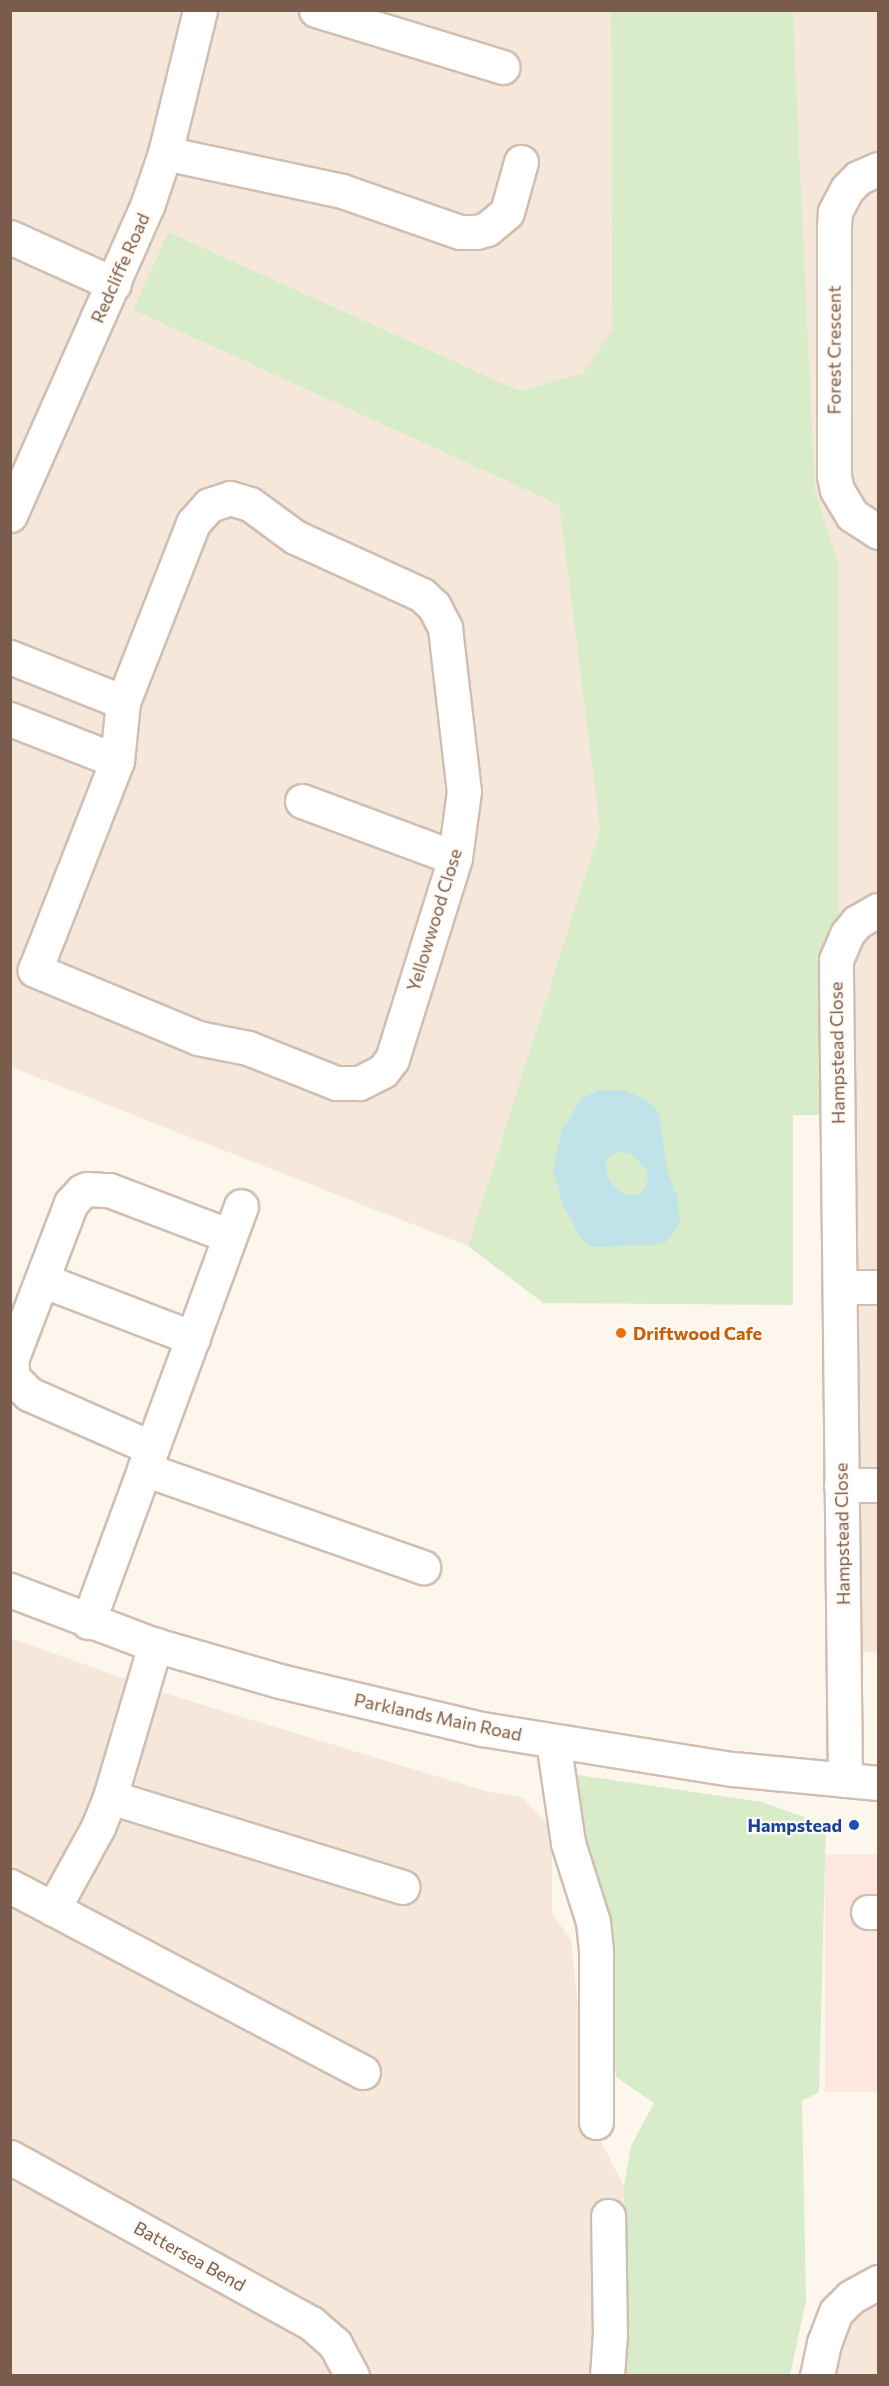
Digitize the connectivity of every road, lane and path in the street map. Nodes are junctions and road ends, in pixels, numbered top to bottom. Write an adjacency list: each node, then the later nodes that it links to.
1 (200, 10): 4 (street, Redcliffe Road)
2 (316, 10): 3 (street)
3 (503, 67)
4 (165, 153): 5 (street); 8 (street, Redcliffe Road)
5 (521, 162)
6 (879, 169): 10 (street, Forest Crescent)
7 (10, 237): 8 (street)
8 (114, 284): 9 (street, Redcliffe Road)
9 (10, 515)
10 (879, 532)
11 (10, 657): 12 (street)
12 (123, 702): 14 (street, Yellowwood Close); 16 (street, Yellowwood Close)
13 (10, 719): 14 (street)
14 (117, 761): 16 (street, Yellowwood Close)
15 (302, 801): 16 (street)
16 (455, 858)
17 (879, 909): 19 (street, Hampstead Close)
18 (42, 1280): 21 (street); 21 (street); 22 (street)
19 (840, 1287): 20 (street); 23 (street, Hampstead Close)
20 (879, 1287)
21 (193, 1338): 22 (street)
22 (148, 1459): 25 (street); 27 (street)
23 (841, 1485): 24 (street); 30 (street, Hampstead Close)
24 (879, 1485)
25 (423, 1567)
26 (10, 1590): 27 (street, Parklands Main Road)
27 (88, 1622): 28 (street, Parklands Main Road)
28 (155, 1645): 29 (street, Parklands Main Road); 32 (street)
29 (553, 1742): 30 (street, Parklands Main Road); 37 (street)
30 (845, 1780): 31 (street, Parklands Main Road)
31 (879, 1783)
32 (110, 1797): 34 (street); 35 (street)
33 (10, 1886): 35 (street)
34 (402, 1887)
35 (53, 1909): 36 (street)
36 (363, 2072)
37 (596, 2122)
38 (10, 2157): 41 (street, Battersea Bend)
39 (608, 2216): 42 (street)
40 (879, 2282): 43 (street)
41 (352, 2376)
42 (607, 2376)
43 (817, 2376)

